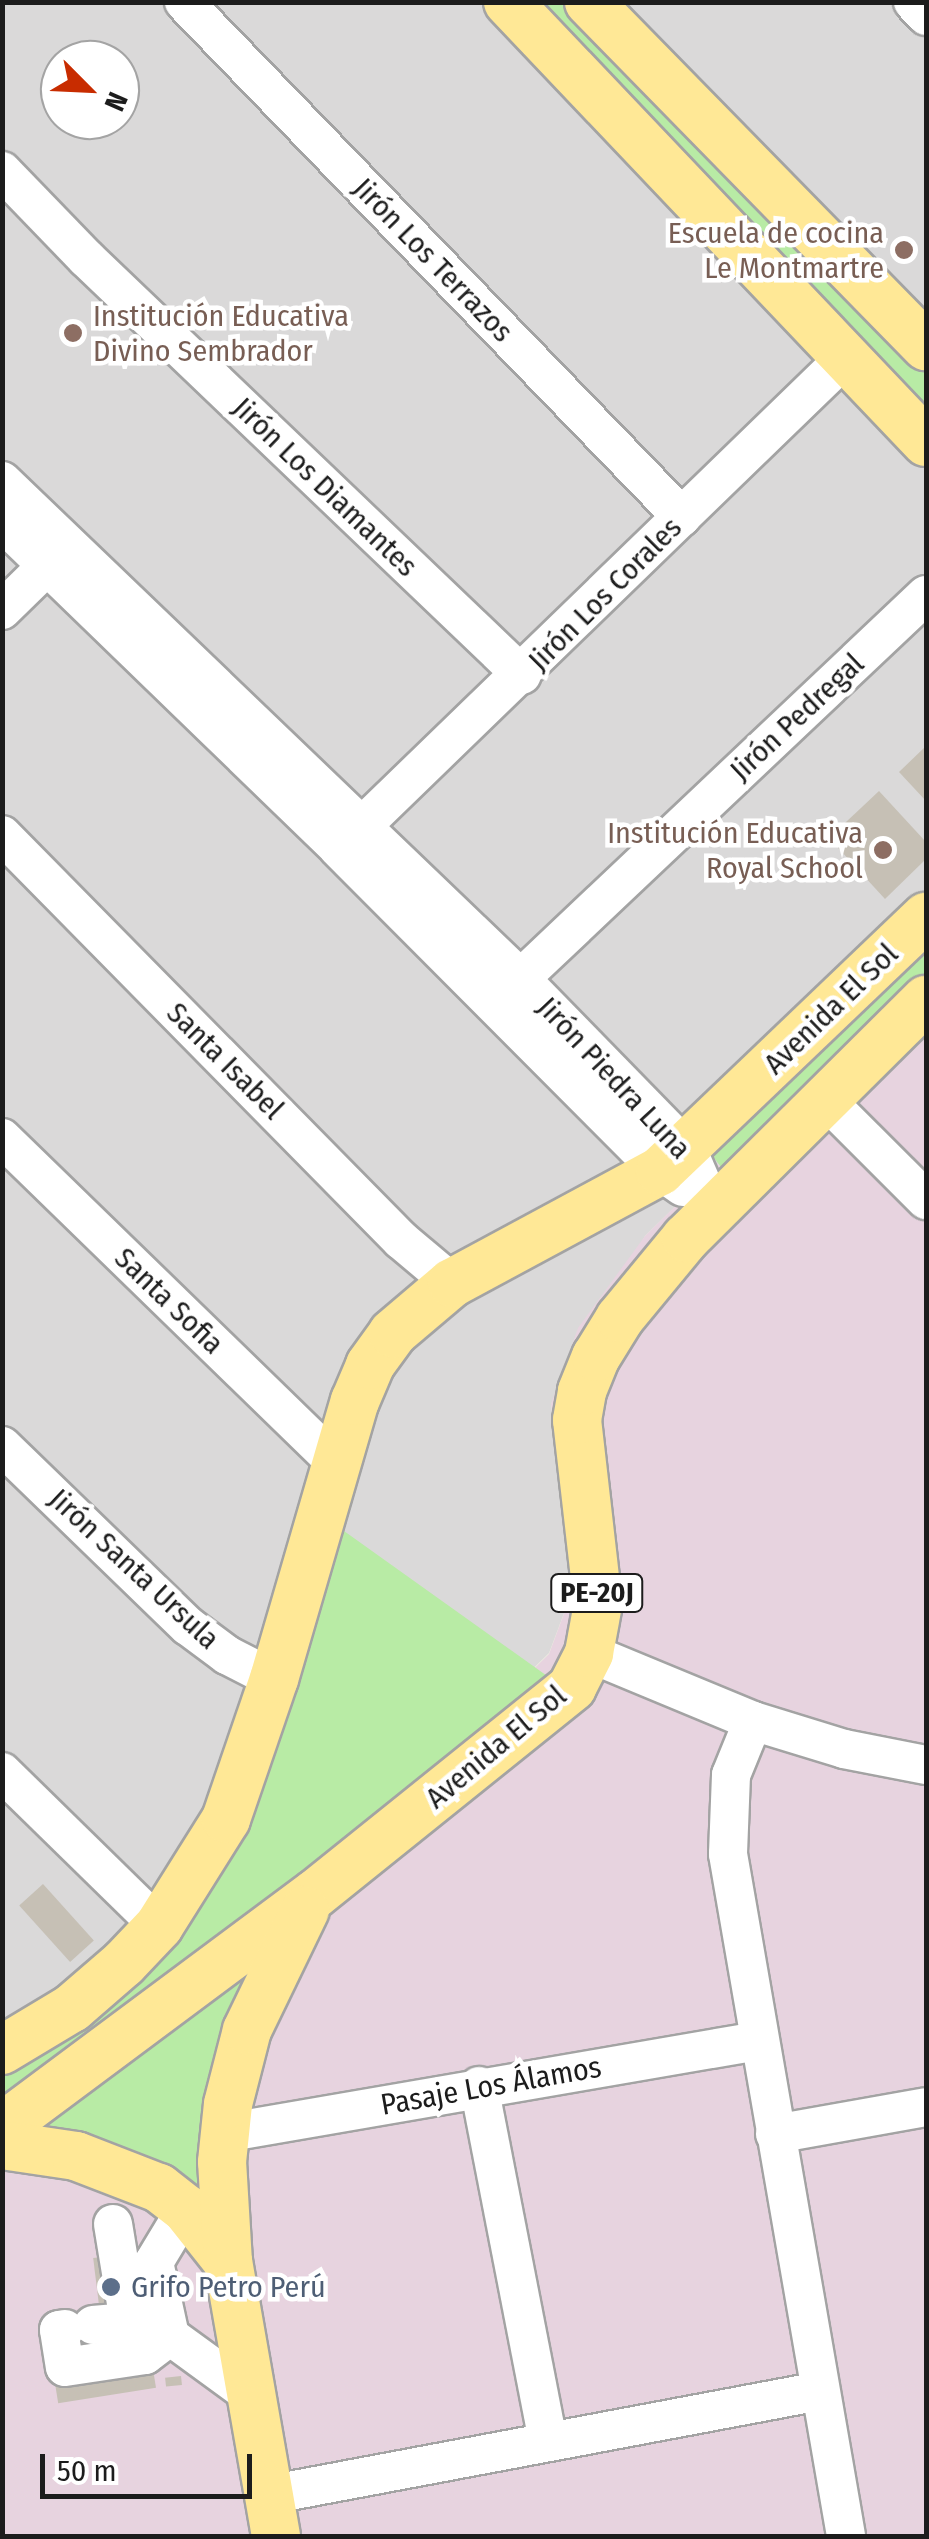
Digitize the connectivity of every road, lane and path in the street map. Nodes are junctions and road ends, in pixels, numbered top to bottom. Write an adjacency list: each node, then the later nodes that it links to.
1 (184, 2): 11 (street, Jirón Los Terrazos)
2 (508, 2): 8 (main road)
3 (589, 2): 7 (main road)
4 (913, 2): 5 (street)
5 (926, 16)
6 (2, 170): 16 (street, Jirón Los Diamantes)
7 (926, 346)
8 (846, 357): 9 (main road); 11 (street, Jirón Los Corales)
9 (926, 442)
10 (2, 482): 17 (street, Jirón Piedra Luna)
11 (682, 517): 16 (street, Jirón Los Corales)
12 (2, 522): 13 (street, Jirón Piedra Luna)
13 (47, 566): 15 (street); 20 (street, Jirón Piedra Luna)
14 (926, 595): 20 (street, Jirón Pedregal)
15 (2, 610)
16 (522, 676): 17 (street, Jirón Los Corales)
17 (361, 828): 20 (street, Jirón Piedra Luna)
18 (2, 835): 27 (street, Santa Isabel)
19 (926, 917): 24 (main road, Avenida El Sol)
20 (507, 991): 24 (street, Jirón Piedra Luna)
21 (926, 1000): 22 (main road, Avenida El Sol / PE-20J)
22 (824, 1100): 25 (street); 26 (main road, Avenida El Sol / PE-20J)
23 (2, 1138): 29 (street, Santa Sofia)
24 (674, 1160): 26 (street, Jirón Piedra Luna); 27 (main road, Avenida El Sol)
25 (926, 1200)
26 (713, 1209): 30 (main road, Avenida El Sol / PE-20J)
27 (452, 1283): 29 (main road, Avenida El Sol)
28 (2, 1446): 31 (street, Jirón Santa Ursula)
29 (337, 1464): 31 (main road, Avenida El Sol)
30 (589, 1652): 32 (street); 35 (main road, Avenida El Sol / PE-20J)
31 (274, 1680): 36 (main road, Avenida El Sol)
32 (753, 1721): 33 (street); 37 (street)
33 (926, 1765)
34 (7, 1786): 36 (street)
35 (314, 1894): 41 (main road, Avenida El Sol); 42 (main road, PE-20J)
36 (159, 1926): 38 (main road, Avenida El Sol)
37 (758, 2041): 39 (street, Pasaje Los Álamos); 43 (street)
38 (2, 2050)
39 (478, 2086): 42 (street, Pasaje Los Álamos); 54 (street)
40 (926, 2106): 43 (street)
41 (2, 2128)
42 (224, 2134): 49 (main road, PE-20J)
43 (775, 2134): 52 (street)
44 (2, 2145): 45 (main road)
45 (105, 2164): 46 (main road); 47 (street)
46 (186, 2209): 48 (street); 49 (main road)
47 (113, 2224): 48 (street); 50 (street)
48 (154, 2262): 51 (street)
49 (228, 2262): 53 (main road, PE-20J)
50 (96, 2325): 51 (street); 51 (street)
51 (170, 2336): 53 (street)
52 (820, 2392): 54 (street); 56 (street)
53 (251, 2395): 55 (main road, PE-20J)
54 (548, 2440): 55 (street)
55 (272, 2516)
56 (846, 2536)

